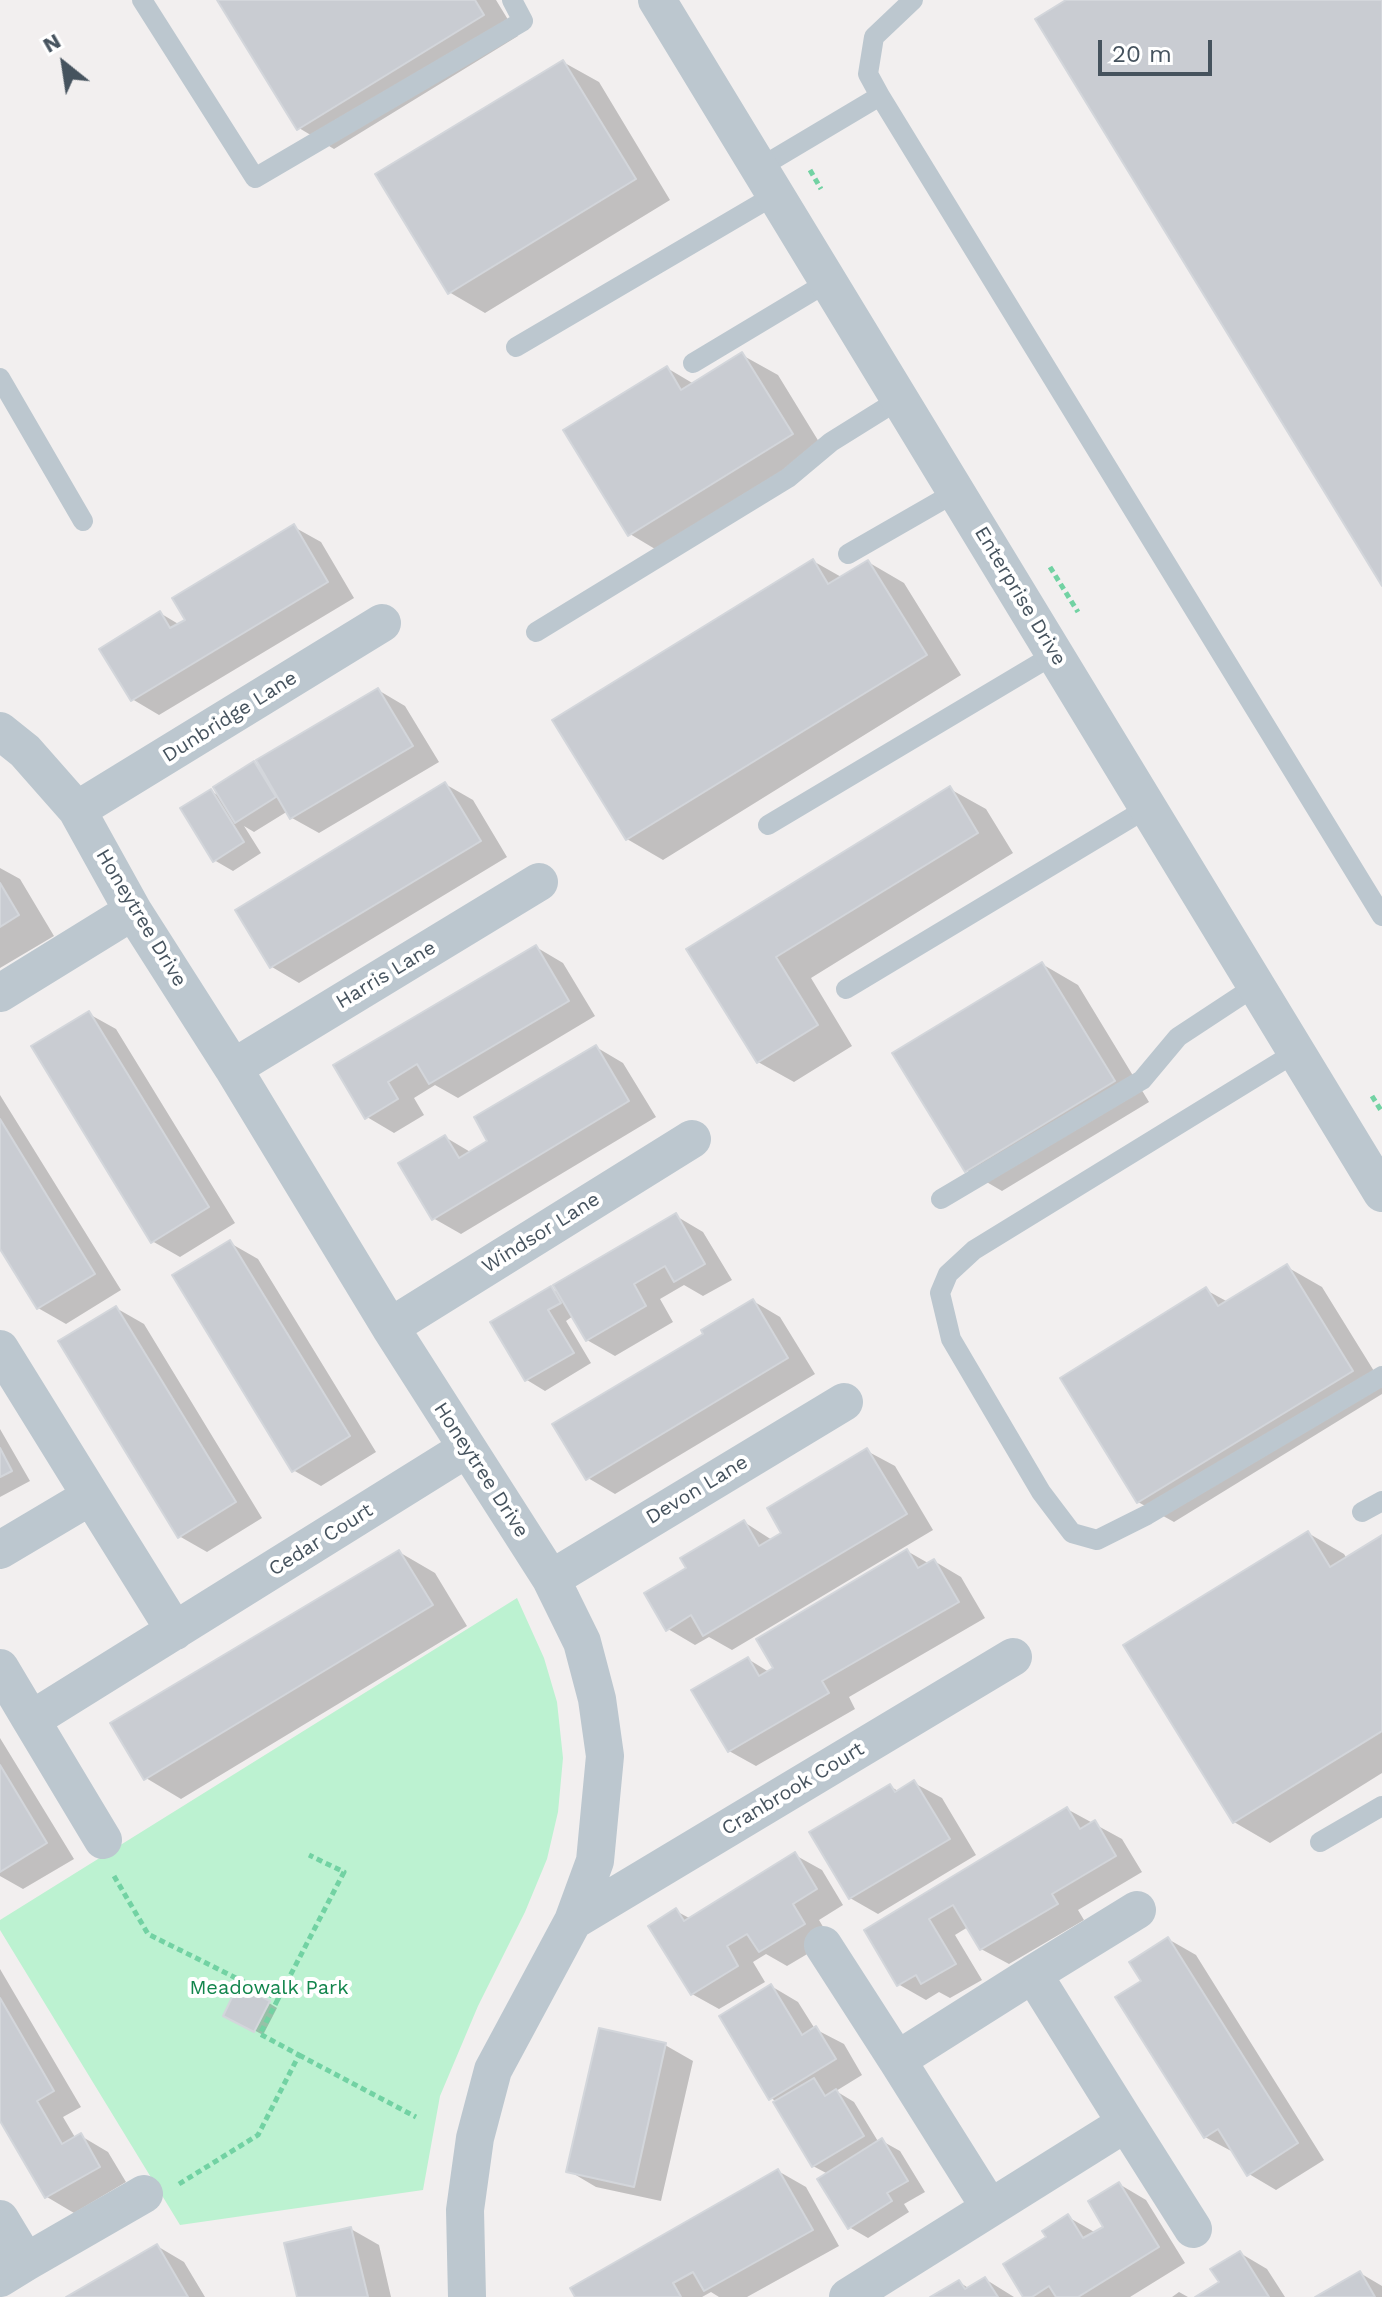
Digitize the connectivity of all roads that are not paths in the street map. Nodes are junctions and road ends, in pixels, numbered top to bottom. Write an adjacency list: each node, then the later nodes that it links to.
1 (142, 0): 4 (lane)
2 (657, 0): 6 (street, Enterprise Drive)
3 (913, 0): 5 (lane)
4 (516, 1)
5 (880, 96): 6 (lane); 24 (lane)
6 (767, 182): 7 (street, Enterprise Drive); 8 (lane)
7 (828, 282): 9 (lane); 11 (street, Enterprise Drive)
8 (516, 347)
9 (693, 363)
10 (0, 378): 13 (lane)
11 (900, 399): 12 (street, Enterprise Drive); 16 (lane)
12 (956, 492): 14 (lane); 17 (street, Enterprise Drive)
13 (83, 521)
14 (848, 554)
15 (382, 623): 20 (street, Dunbridge Lane)
16 (536, 632)
17 (1055, 654): 19 (street, Enterprise Drive); 21 (lane)
18 (0, 731): 20 (street, Honeytree Drive)
19 (1149, 807): 25 (street, Enterprise Drive); 26 (lane)
20 (77, 810): 23 (street, Honeytree Drive)
21 (768, 825)
22 (539, 882): 29 (street, Harris Lane)
23 (133, 911): 27 (street); 29 (street, Honeytree Drive)
24 (1382, 916)
25 (1257, 985): 28 (street, Enterprise Drive); 32 (lane)
26 (846, 989)
27 (0, 993)
28 (1298, 1051): 31 (street, Enterprise Drive); 35 (lane)
29 (233, 1068): 33 (street, Honeytree Drive)
30 (692, 1139): 33 (street, Windsor Lane)
31 (1382, 1193)
32 (941, 1199)
33 (390, 1327): 37 (street, Honeytree Drive)
34 (2, 1353): 38 (street)
35 (1382, 1376)
36 (844, 1402): 42 (street, Devon Lane)
37 (466, 1449): 42 (street, Honeytree Drive); 43 (street, Cedar Court)
38 (91, 1496): 41 (street); 43 (street)
39 (1382, 1501): 40 (lane)
40 (1362, 1512)
41 (0, 1550)
42 (551, 1579): 51 (street, Honeytree Drive)
43 (175, 1631): 46 (street, Cedar Court)
44 (1013, 1657): 51 (street, Cranbrook Court)
45 (0, 1668): 46 (street)
46 (31, 1720): 48 (street)
47 (1382, 1806): 49 (lane)
48 (103, 1840)
49 (1320, 1842)
50 (1137, 1910): 53 (street)
51 (573, 1921): 61 (street, Honeytree Drive)
52 (823, 1945): 54 (street)
53 (1033, 1974): 54 (street); 55 (street)
54 (897, 2060): 57 (street)
55 (1126, 2123): 57 (street); 59 (street)
56 (144, 2194): 60 (street)
57 (990, 2208): 62 (street)
58 (0, 2219): 60 (street)
59 (1193, 2229)
60 (13, 2270)
61 (467, 2297)
62 (848, 2297)

